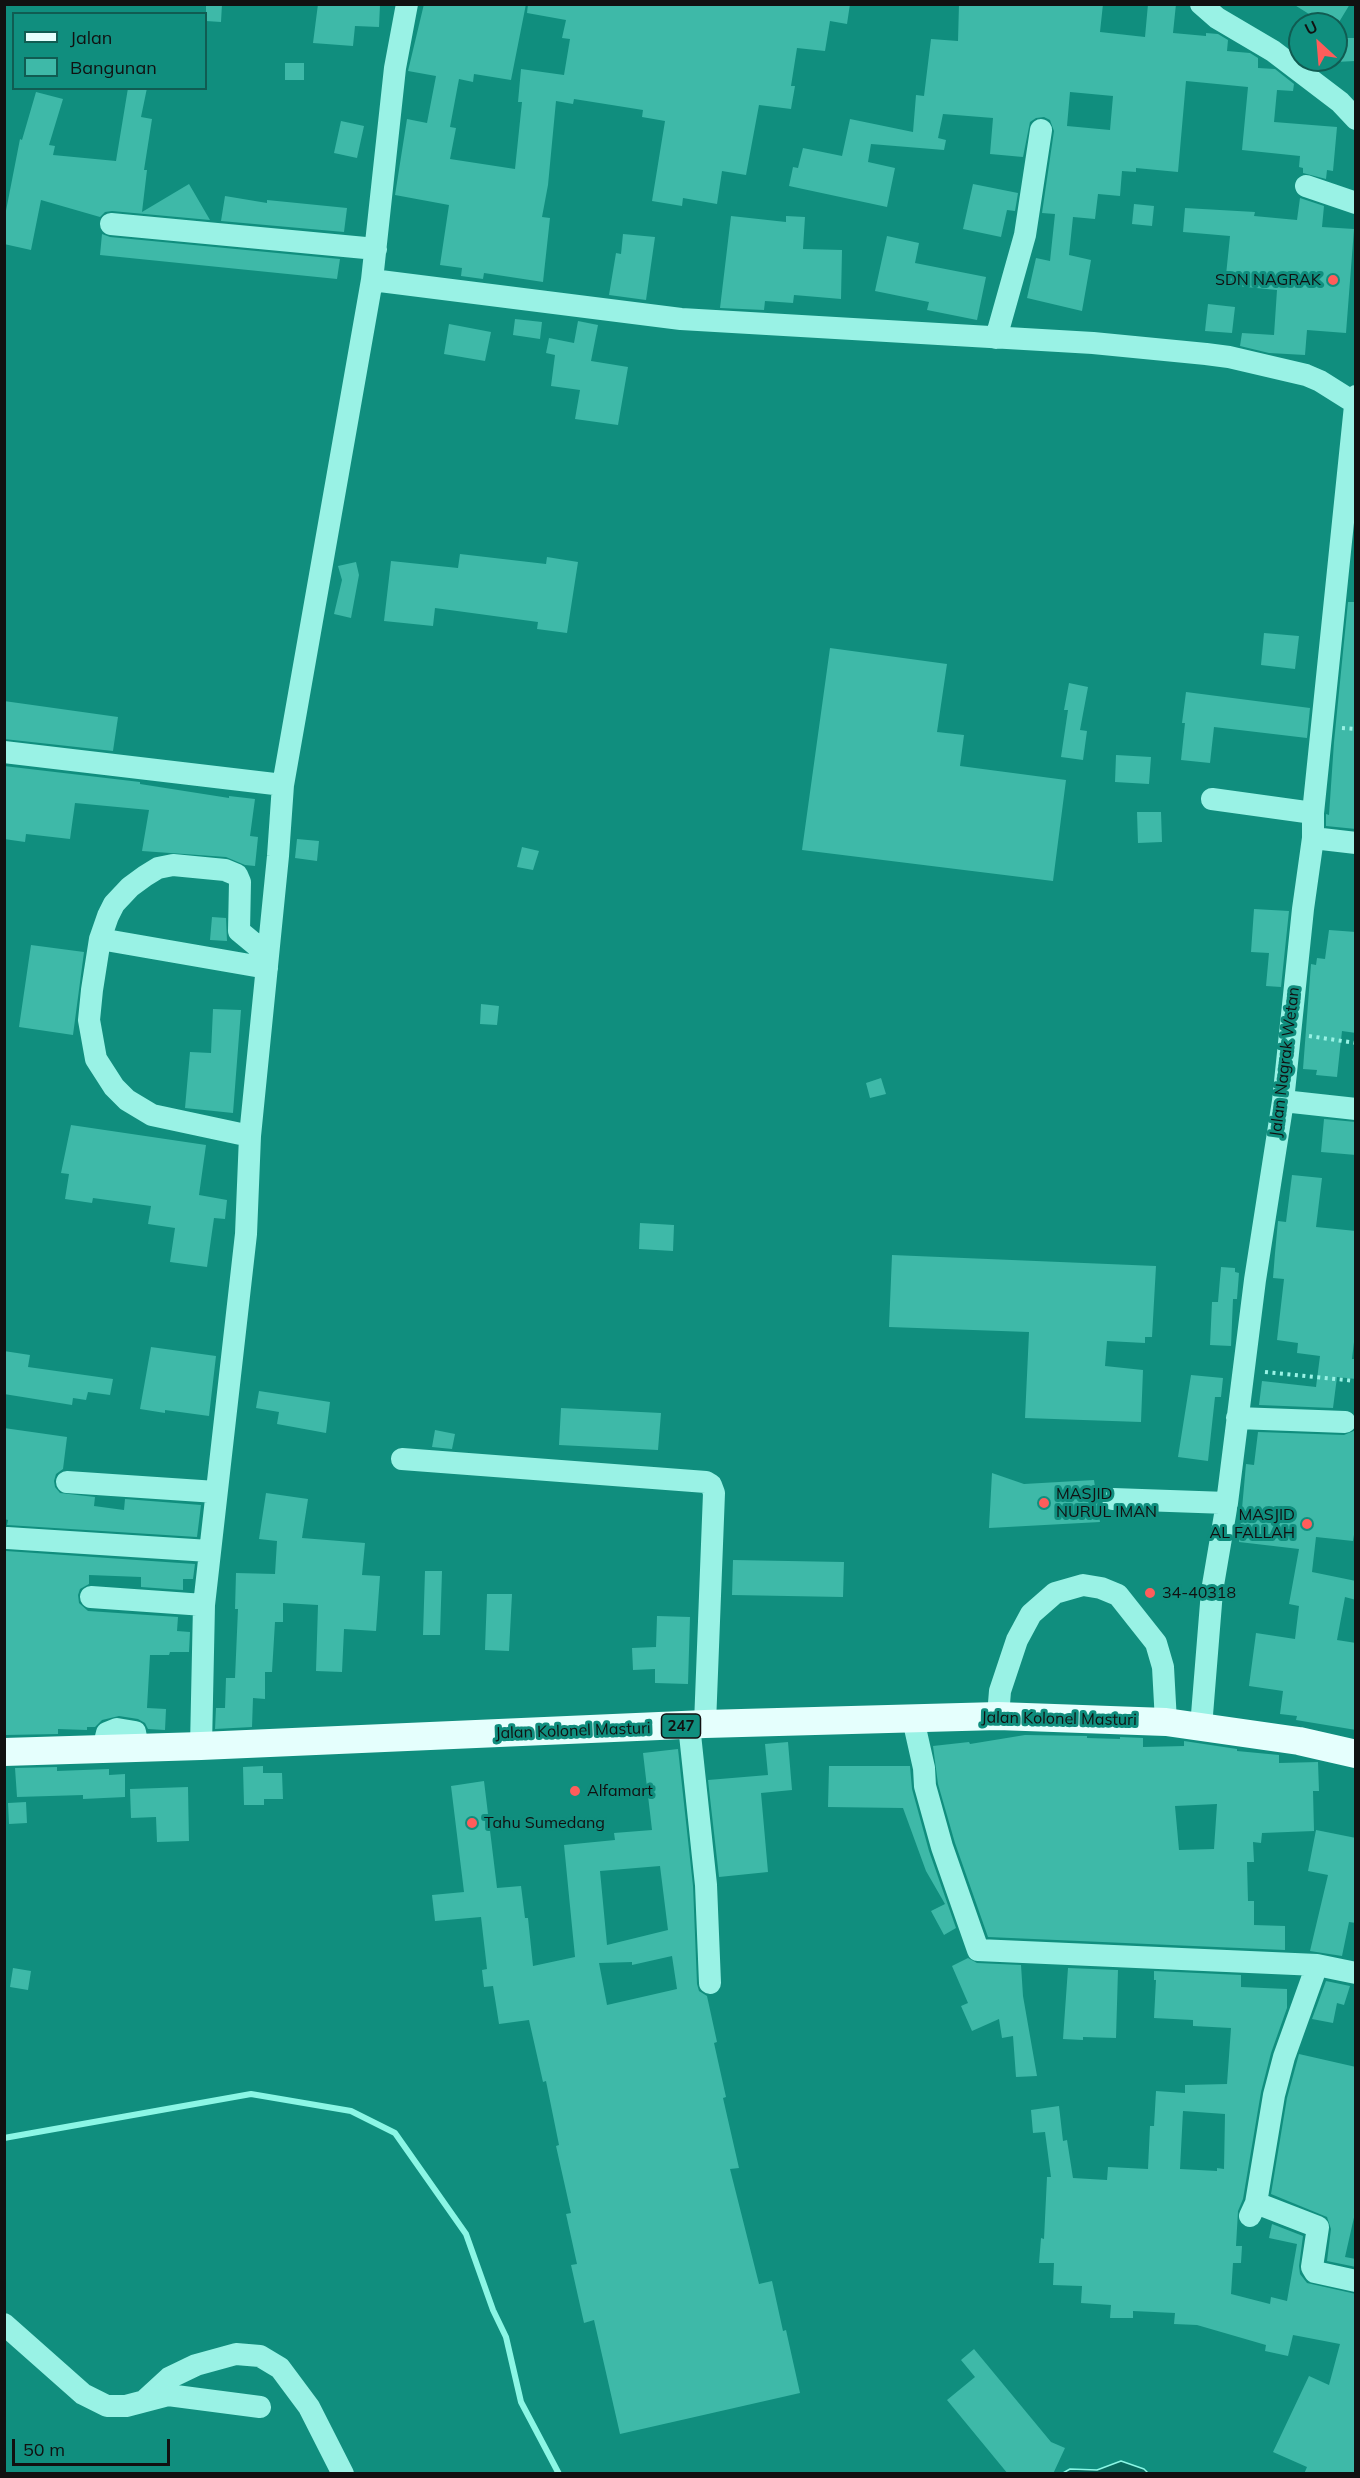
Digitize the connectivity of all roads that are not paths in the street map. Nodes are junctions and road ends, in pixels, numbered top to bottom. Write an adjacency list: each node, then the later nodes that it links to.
1 (407, 4): 8 (street)
2 (1201, 4): 3 (street)
3 (1356, 119)
4 (1041, 129): 10 (street)
5 (1306, 186): 6 (street)
6 (1356, 203)
7 (111, 224): 8 (street)
8 (376, 249): 9 (street)
9 (372, 280): 10 (street); 13 (street)
10 (996, 338): 11 (street)
11 (1355, 400): 15 (street, Jalan Nagrak Wetan)
12 (4, 752): 13 (street)
13 (283, 784): 19 (street)
14 (1212, 799): 15 (street)
15 (1313, 813): 16 (street, Jalan Nagrak Wetan)
16 (1313, 838): 17 (street); 20 (street, Jalan Nagrak Wetan)
17 (1356, 843)
18 (100, 939): 19 (street); 19 (street); 22 (street)
19 (268, 962): 22 (street)
20 (1284, 1101): 21 (street); 23 (street, Jalan Nagrak Wetan)
21 (1356, 1109)
22 (250, 1136): 27 (street)
23 (1237, 1418): 24 (street); 29 (street, Jalan Nagrak Wetan)
24 (1345, 1422)
25 (402, 1459): 37 (street)
26 (67, 1482): 27 (street)
27 (216, 1492): 31 (street)
28 (1113, 1499): 29 (street)
29 (1227, 1503): 38 (street, Jalan Nagrak Wetan)
30 (7, 1538): 31 (street)
31 (209, 1551): 33 (street)
32 (91, 1597): 33 (street)
33 (204, 1605): 39 (street)
34 (998, 1716): 35 (main road, Jalan Kolonel Masturi / 247); 36 (main road, Jalan Kolonel Masturi / 247); 36 (street)
35 (913, 1719): 37 (main road, Jalan Kolonel Masturi / 247); 42 (street)
36 (1166, 1722): 38 (main road, Jalan Kolonel Masturi / 247)
37 (697, 1724): 39 (main road, Jalan Kolonel Masturi / 247); 44 (street)
38 (1201, 1727): 41 (main road, Jalan Kolonel Masturi / 247)
39 (201, 1746): 40 (main road, Jalan Kolonel Masturi / 247)
40 (4, 1752)
41 (1356, 1754)
42 (1317, 1965): 43 (street); 45 (street)
43 (1356, 1973)
44 (710, 1983)
45 (1356, 2281)
46 (4, 2324): 47 (street)
47 (145, 2400): 48 (street); 49 (street)
48 (260, 2407)
49 (343, 2474)

